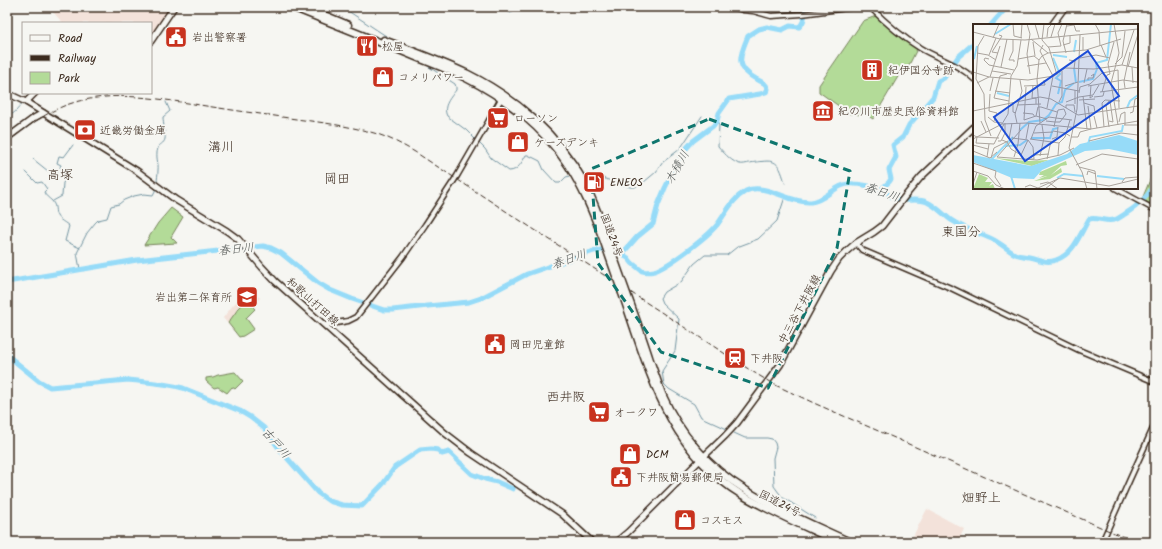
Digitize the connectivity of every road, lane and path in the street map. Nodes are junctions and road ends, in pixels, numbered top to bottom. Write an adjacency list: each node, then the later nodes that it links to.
1 (174, 7): 9 (main road)
2 (292, 7): 13 (highway, 国道24号)
3 (305, 7): 13 (highway, 国道24号)
4 (734, 7): 5 (street)
5 (854, 7)
6 (1065, 7): 8 (main road)
7 (871, 8): 10 (street)
8 (1053, 24)
9 (152, 40)
10 (973, 78)
11 (34, 94): 14 (main road)
12 (7, 95): 14 (main road, 和歌山打田線)
13 (502, 97): 21 (street); 24 (highway, 国道24号, bridge)
14 (26, 102): 15 (main road, 和歌山打田線)
15 (44, 113): 17 (main road); 21 (main road, 和歌山打田線)
16 (973, 128): 20 (main road, 中三谷下井阪線)
17 (7, 138)
18 (1117, 189): 19 (street)
19 (1155, 210)
20 (856, 244): 22 (street); 24 (main road, 中三谷下井阪線)
21 (325, 325): 25 (main road, 和歌山打田線)
22 (1155, 382)
23 (1155, 424): 29 (street)
24 (702, 459): 26 (main road, 中三谷下井阪線); 27 (highway, 国道24号); 28 (highway, 国道24号)
25 (592, 542)
26 (616, 542)
27 (838, 542)
28 (850, 542)
29 (1102, 542)

